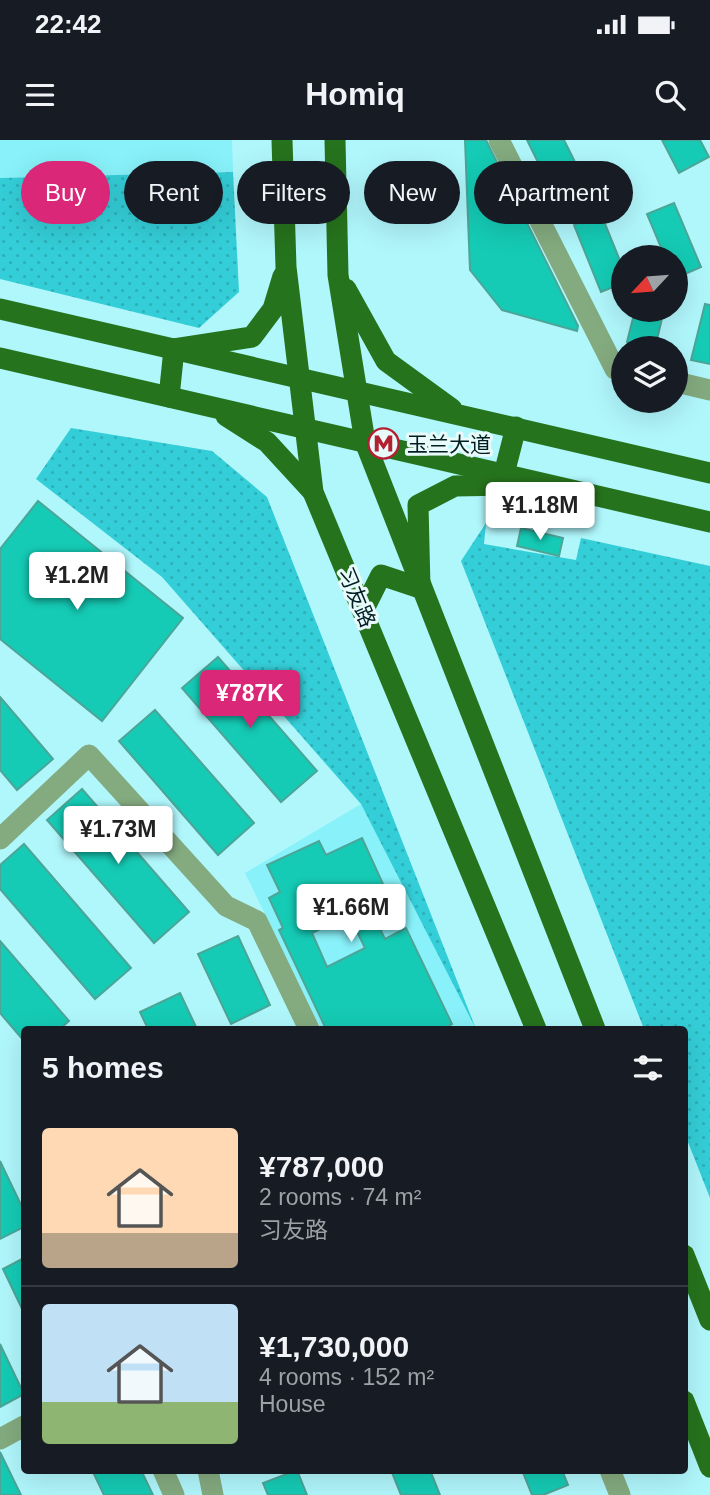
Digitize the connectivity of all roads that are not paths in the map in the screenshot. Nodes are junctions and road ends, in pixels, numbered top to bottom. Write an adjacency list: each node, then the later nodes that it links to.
1 (282, 140): 4 (main road, 习友路)
2 (335, 140): 5 (main road)
3 (499, 140): 9 (street)
4 (286, 267): 7 (main road); 10 (main road, 习友路)
5 (338, 275): 13 (main road); 16 (main road)
6 (0, 309): 7 (main road)
7 (174, 349): 10 (main road); 14 (main road)
8 (0, 358): 14 (main road)
9 (611, 361)
10 (299, 377): 13 (main road); 18 (main road, 习友路)
11 (688, 385): 12 (street)
12 (710, 390)
13 (356, 391): 16 (main road); 19 (main road)
14 (169, 397): 15 (main road)
15 (210, 406): 18 (main road); 23 (main road)
16 (459, 414): 17 (main road)
17 (516, 427): 20 (main road); 21 (main road)
18 (305, 428): 19 (main road); 23 (main road, 习友路)
19 (365, 442): 21 (main road); 25 (main road)
20 (710, 472)
21 (504, 474): 22 (main road)
22 (549, 484): 24 (main road); 25 (main road)
23 (313, 492): 26 (main road, 习友路)
24 (710, 522)
25 (420, 588): 26 (main road); 30 (main road)
26 (363, 611): 29 (main road, 习友路)
27 (0, 839): 28 (street)
28 (308, 1026)
29 (531, 1026)
30 (594, 1026)
31 (688, 1265): 32 (main road)
32 (710, 1320)
33 (688, 1411): 36 (main road)
34 (21, 1428): 35 (street)
35 (0, 1439)
36 (710, 1466)
37 (165, 1474): 40 (street)
38 (209, 1474): 41 (street)
39 (612, 1474): 42 (street)
40 (174, 1495)
41 (213, 1495)
42 (620, 1495)

